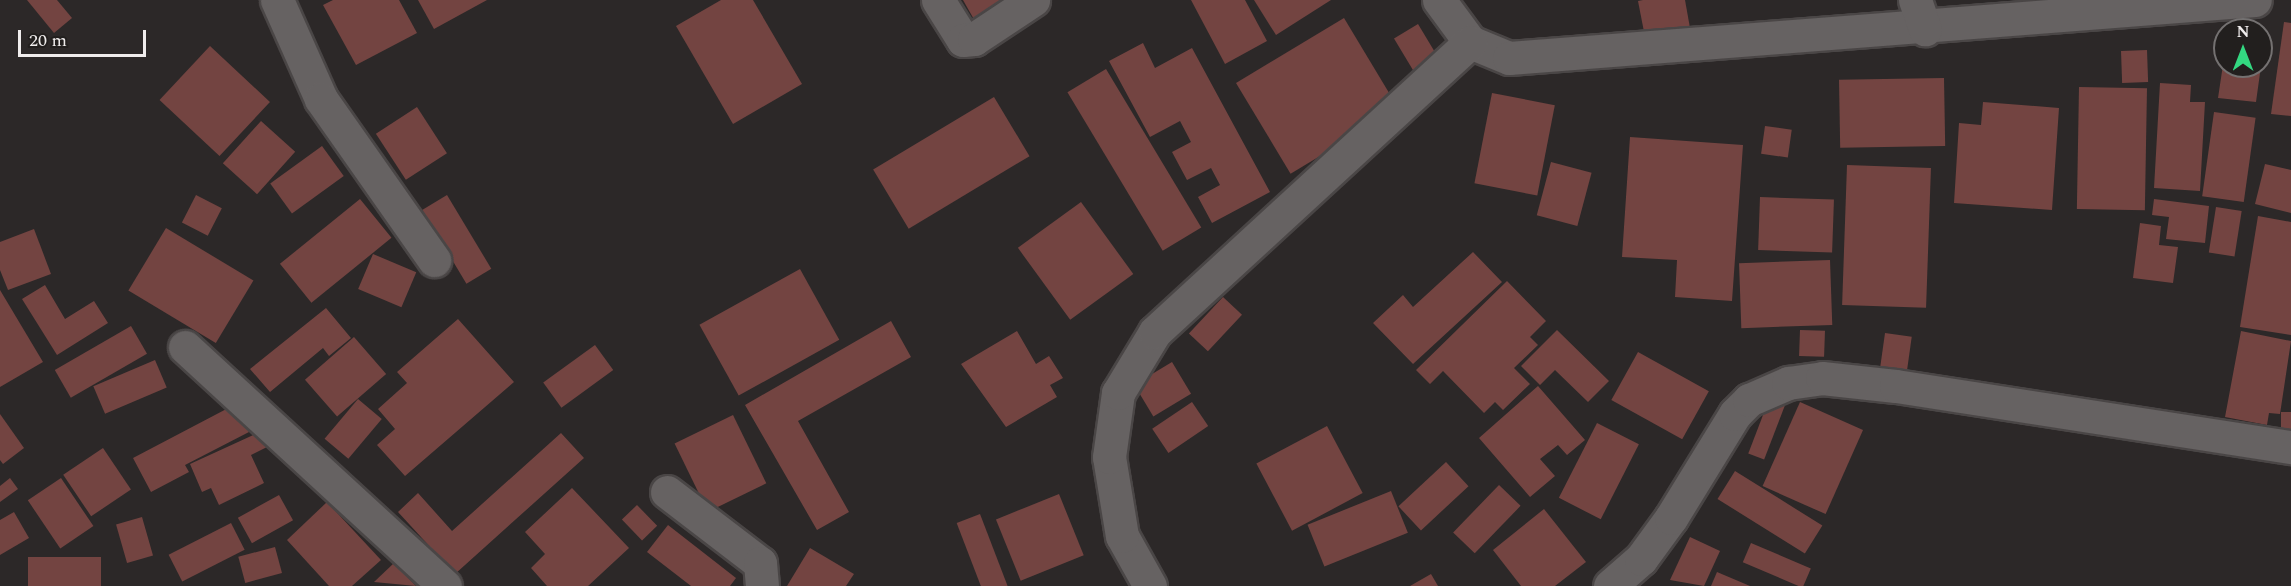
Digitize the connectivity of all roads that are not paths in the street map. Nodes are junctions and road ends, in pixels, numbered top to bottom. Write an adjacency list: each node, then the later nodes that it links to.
1 (277, 0): 8 (street)
2 (938, 0): 3 (street)
3 (1033, 0)
4 (1439, 0): 7 (street)
5 (2255, 0): 6 (street)
6 (1920, 14): 7 (street)
7 (1470, 42): 14 (street)
8 (434, 260)
9 (185, 347): 12 (street)
10 (2291, 447): 15 (street)
11 (667, 492): 13 (street)
12 (445, 586)
13 (762, 586)
14 (1150, 586)
15 (1610, 586)

